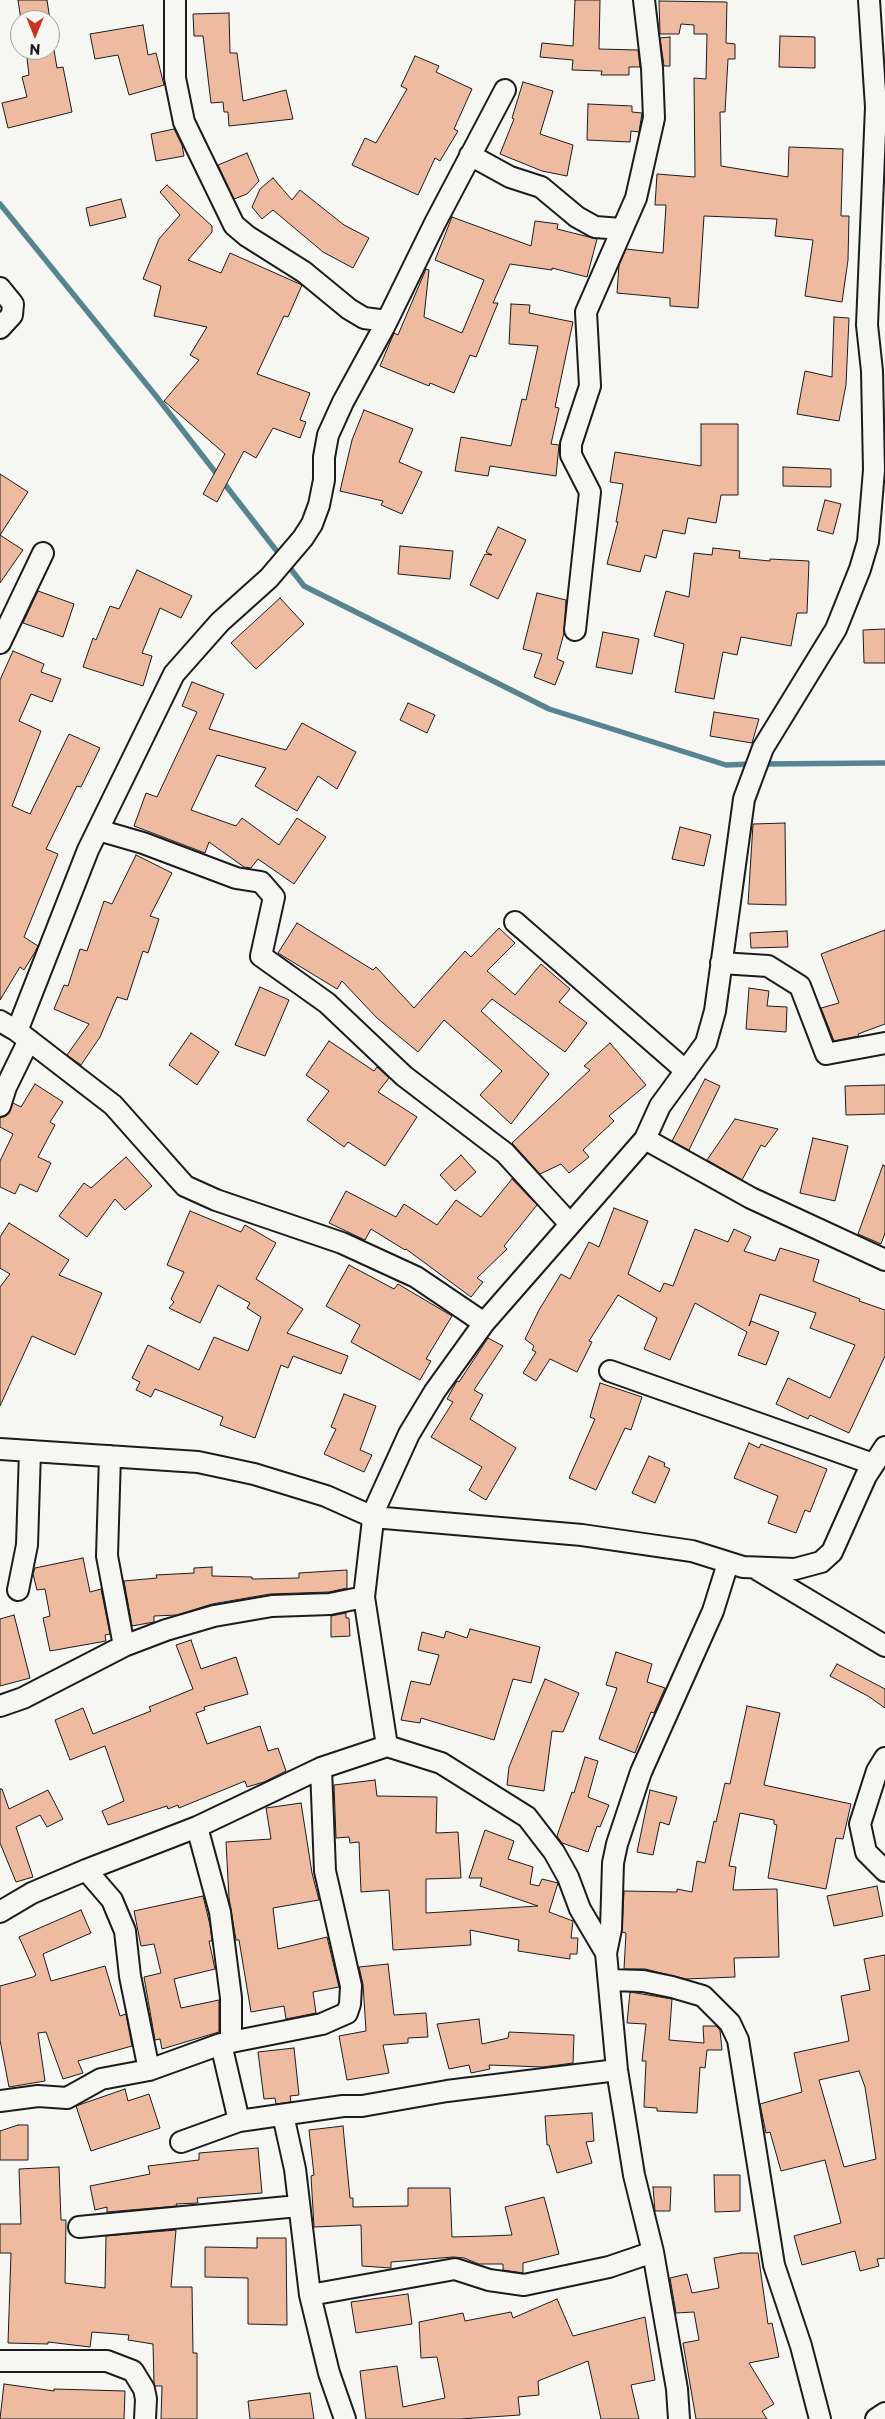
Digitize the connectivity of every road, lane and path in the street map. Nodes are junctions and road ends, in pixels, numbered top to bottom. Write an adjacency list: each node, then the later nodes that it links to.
1 (175, 0): 9 (street)
2 (644, 0): 7 (street)
3 (869, 0): 5 (street)
4 (505, 90): 6 (street)
5 (880, 107): 16 (street)
6 (470, 155): 7 (street); 9 (street)
7 (622, 230): 12 (street)
8 (0, 288): 10 (street)
9 (387, 321): 14 (street)
10 (0, 328)
11 (43, 553): 13 (street)
12 (576, 630)
13 (0, 643)
14 (98, 830): 17 (street); 22 (street)
15 (516, 922): 19 (street)
16 (721, 963): 18 (street); 19 (street)
17 (15, 1031): 20 (street); 24 (street)
18 (885, 1043)
19 (686, 1071): 21 (street)
20 (0, 1106)
21 (645, 1139): 22 (street); 23 (street)
22 (570, 1224): 24 (street)
23 (885, 1260)
24 (484, 1323): 31 (street)
25 (610, 1371): 30 (street)
26 (885, 1447): 30 (street)
27 (0, 1449): 28 (street)
28 (30, 1451): 29 (street); 34 (street)
29 (110, 1456): 31 (street); 36 (street)
30 (873, 1464): 33 (street)
31 (373, 1517): 32 (street); 35 (street)
32 (728, 1563): 33 (street); 46 (street)
33 (757, 1569): 37 (street)
34 (18, 1590)
35 (364, 1597): 36 (street); 39 (street)
36 (124, 1646): 38 (street)
37 (885, 1646)
38 (0, 1706)
39 (387, 1746): 41 (street); 46 (street)
40 (885, 1758): 44 (street)
41 (321, 1768): 42 (street); 48 (street)
42 (197, 1827): 43 (street); 48 (street)
43 (86, 1870): 45 (street); 49 (street)
44 (885, 1871)
45 (0, 1912)
46 (606, 1953): 47 (street)
47 (609, 1980): 50 (street); 64 (street)
48 (226, 2043): 49 (street); 53 (street)
49 (150, 2070): 51 (street)
50 (617, 2070): 52 (street); 57 (street)
51 (0, 2101)
52 (283, 2114): 53 (street); 55 (street)
53 (239, 2122): 54 (street)
54 (181, 2142)
55 (298, 2206): 56 (street); 58 (street)
56 (79, 2227)
57 (653, 2252): 58 (street); 63 (street)
58 (310, 2295): 62 (street)
59 (0, 2361): 61 (street)
60 (885, 2413): 65 (street)
61 (145, 2419)
62 (345, 2419)
63 (679, 2419)
64 (820, 2419)
65 (876, 2419)

